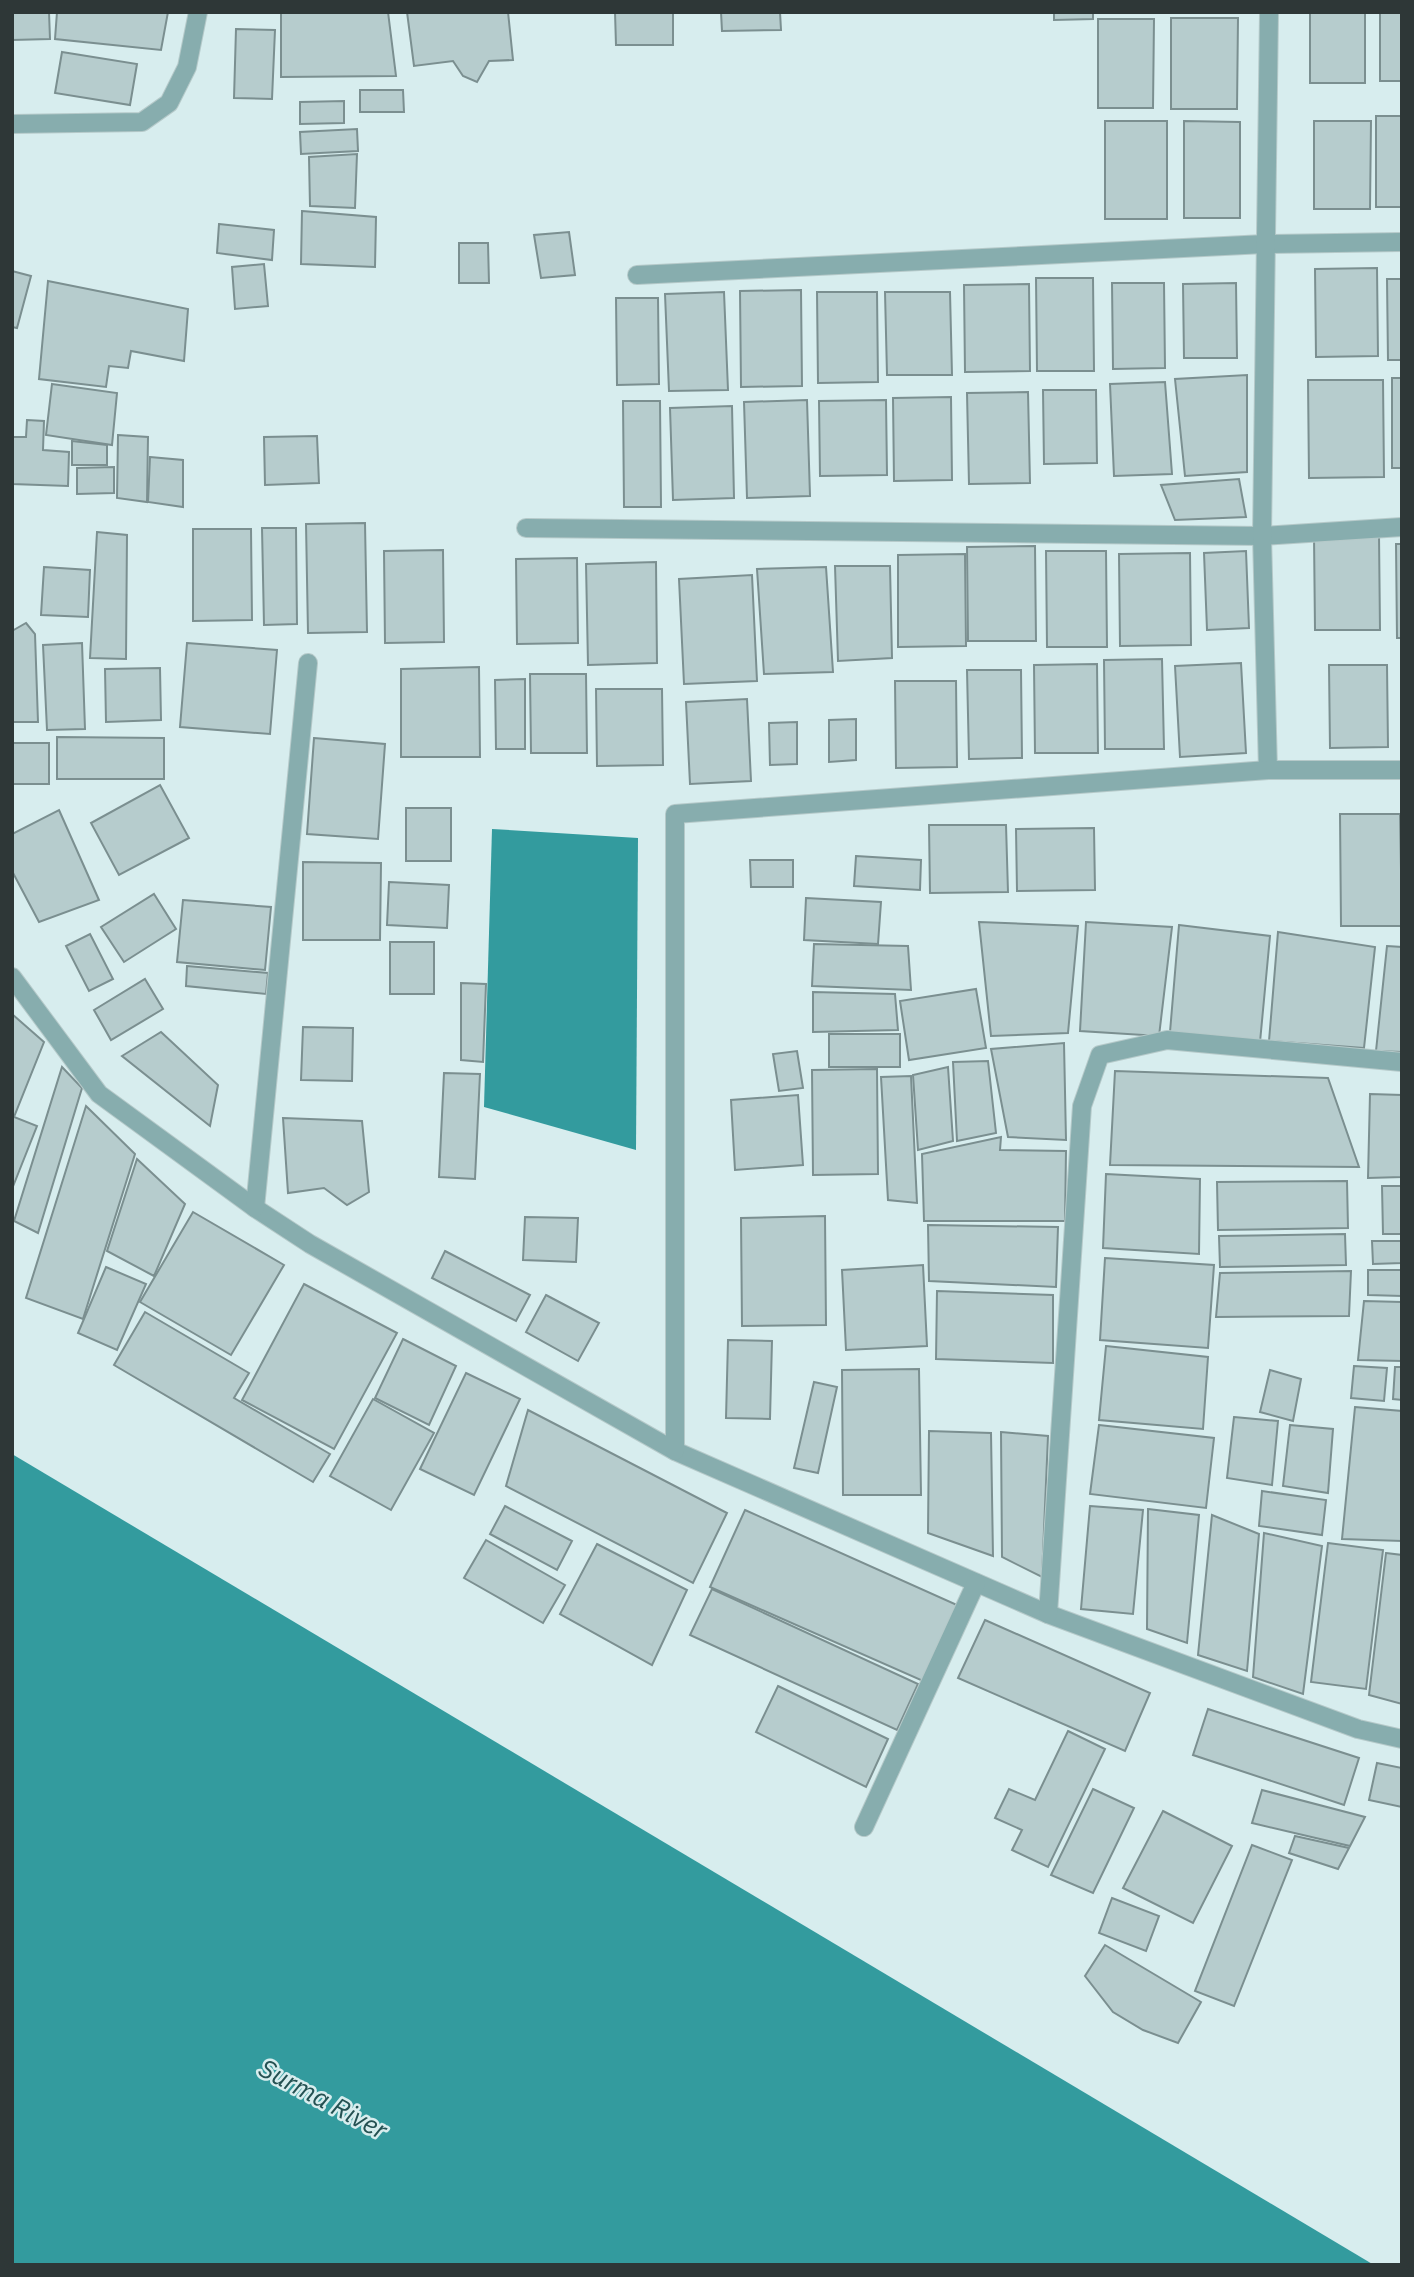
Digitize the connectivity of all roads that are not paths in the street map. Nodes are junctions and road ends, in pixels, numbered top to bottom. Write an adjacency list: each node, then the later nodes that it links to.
1 (198, 12): 3 (street)
2 (1269, 12): 5 (street)
3 (12, 124)
4 (1402, 242): 5 (street)
5 (1265, 244): 6 (street); 9 (street)
6 (637, 275)
7 (1402, 527): 9 (street)
8 (526, 528): 9 (street)
9 (1262, 537): 11 (street)
10 (308, 663): 15 (street)
11 (1268, 770): 12 (street); 16 (street)
12 (1402, 770)
13 (12, 977): 15 (street)
14 (1402, 1062): 18 (street)
15 (255, 1208): 16 (street)
16 (675, 1451): 17 (street)
17 (976, 1583): 18 (street); 20 (street)
18 (1048, 1614): 19 (street)
19 (1402, 1739)
20 (864, 1827)

